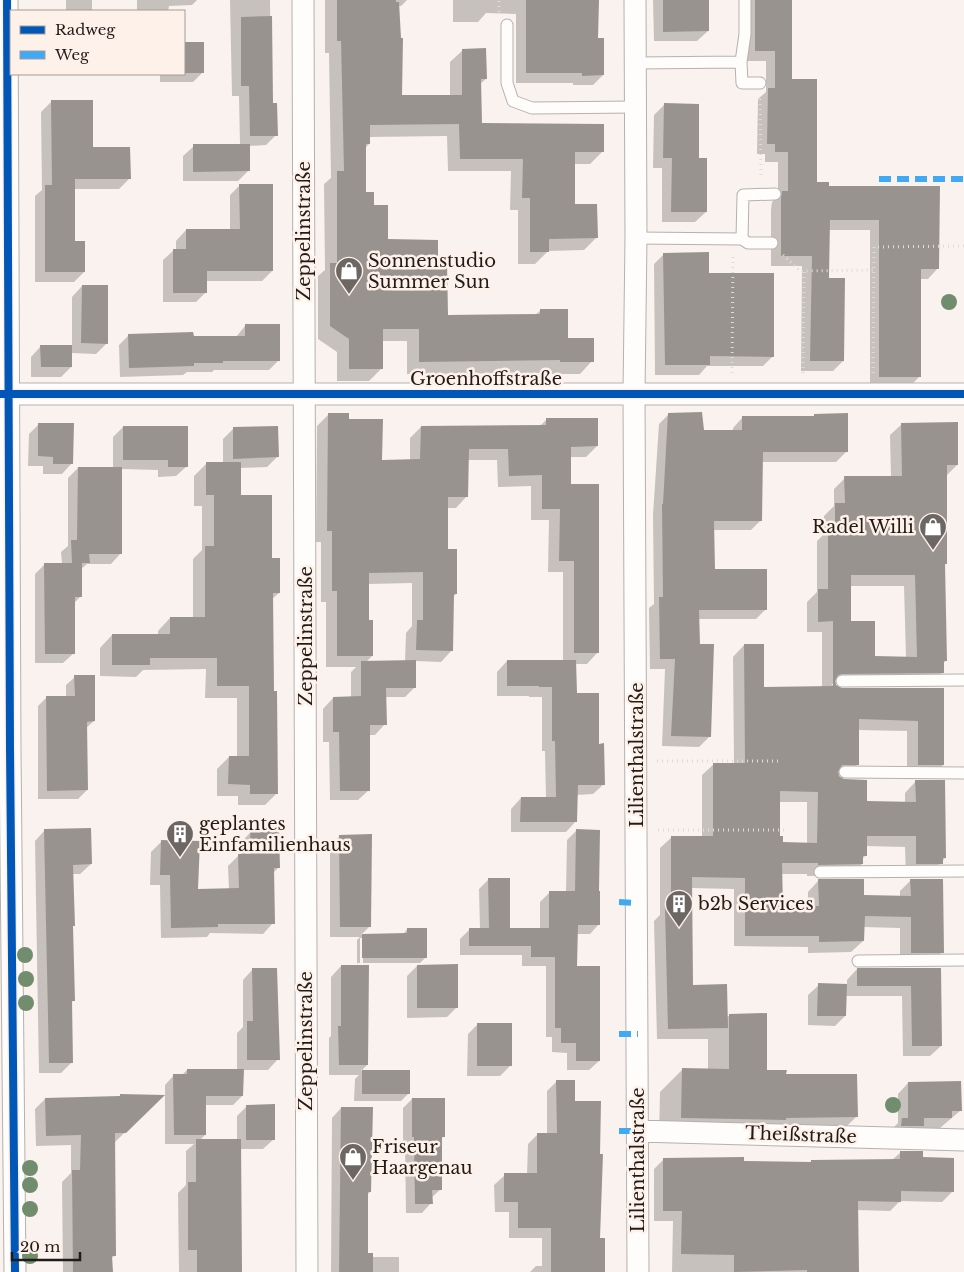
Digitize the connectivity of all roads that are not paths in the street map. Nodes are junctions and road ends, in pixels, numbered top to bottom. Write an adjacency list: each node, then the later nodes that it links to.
1 (7, 0): 15 (street)
2 (304, 0): 16 (street, Zeppelinstraße)
3 (635, 0): 7 (street, Lilienthalstraße)
4 (745, 0): 6 (lane)
5 (507, 24): 9 (lane)
6 (742, 62): 7 (lane); 8 (lane)
7 (635, 63): 9 (street, Lilienthalstraße)
8 (760, 83)
9 (635, 107): 11 (street, Lilienthalstraße)
10 (775, 194): 12 (lane)
11 (636, 238): 12 (lane); 14 (street, Lilienthalstraße)
12 (738, 239): 13 (lane)
13 (772, 243)
14 (634, 393): 16 (street, Groenhoffstraße); 17 (street, Groenhoffstraße); 26 (street, Lilienthalstraße)
15 (4, 394): 16 (street, Groenhoffstraße); 28 (street)
16 (305, 394): 29 (street, Zeppelinstraße)
17 (964, 394)
18 (842, 680): 19 (lane)
19 (964, 680)
20 (845, 772): 21 (lane)
21 (964, 773)
22 (964, 870): 23 (lane)
23 (820, 872)
24 (964, 960): 25 (lane)
25 (858, 961)
26 (638, 1131): 27 (street, Theißstraße); 30 (street, Lilienthalstraße)
27 (964, 1140)
28 (15, 1272)
29 (307, 1272)
30 (638, 1272)

